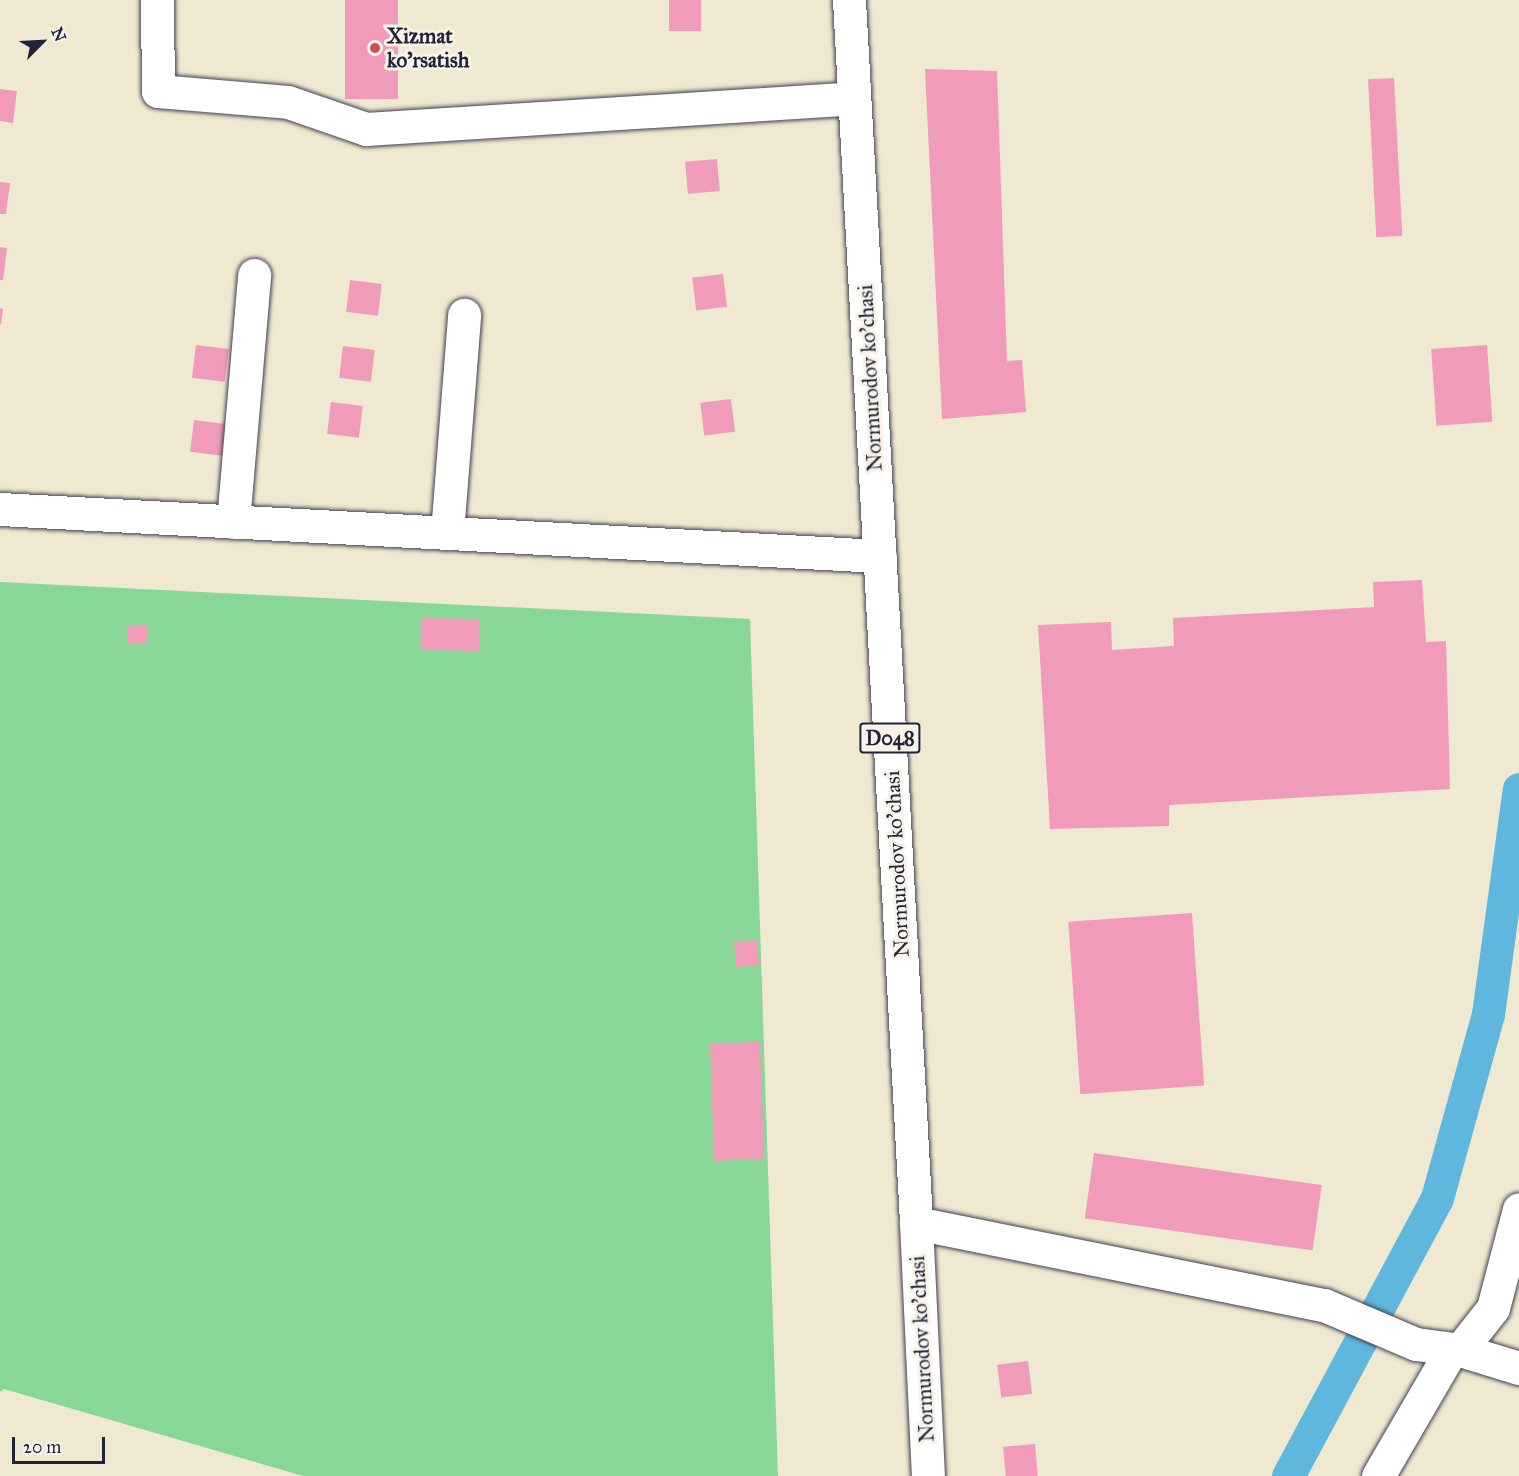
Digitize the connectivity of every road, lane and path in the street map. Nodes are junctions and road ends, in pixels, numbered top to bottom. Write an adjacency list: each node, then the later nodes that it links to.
1 (157, 0): 3 (street)
2 (849, 0): 3 (street, Normurodov ko'chasi / D048)
3 (854, 98): 9 (street, Normurodov ko'chasi / D048)
4 (254, 274): 7 (street)
5 (464, 315): 8 (street)
6 (0, 510): 7 (street)
7 (233, 522): 8 (street)
8 (447, 533): 9 (street)
9 (880, 556): 11 (street, Normurodov ko'chasi / D048)
10 (1519, 1209): 12 (street)
11 (916, 1223): 12 (street); 14 (street, Normurodov ko'chasi / D048)
12 (1456, 1350): 13 (street); 15 (street)
13 (1519, 1368)
14 (928, 1476)
15 (1378, 1476)

